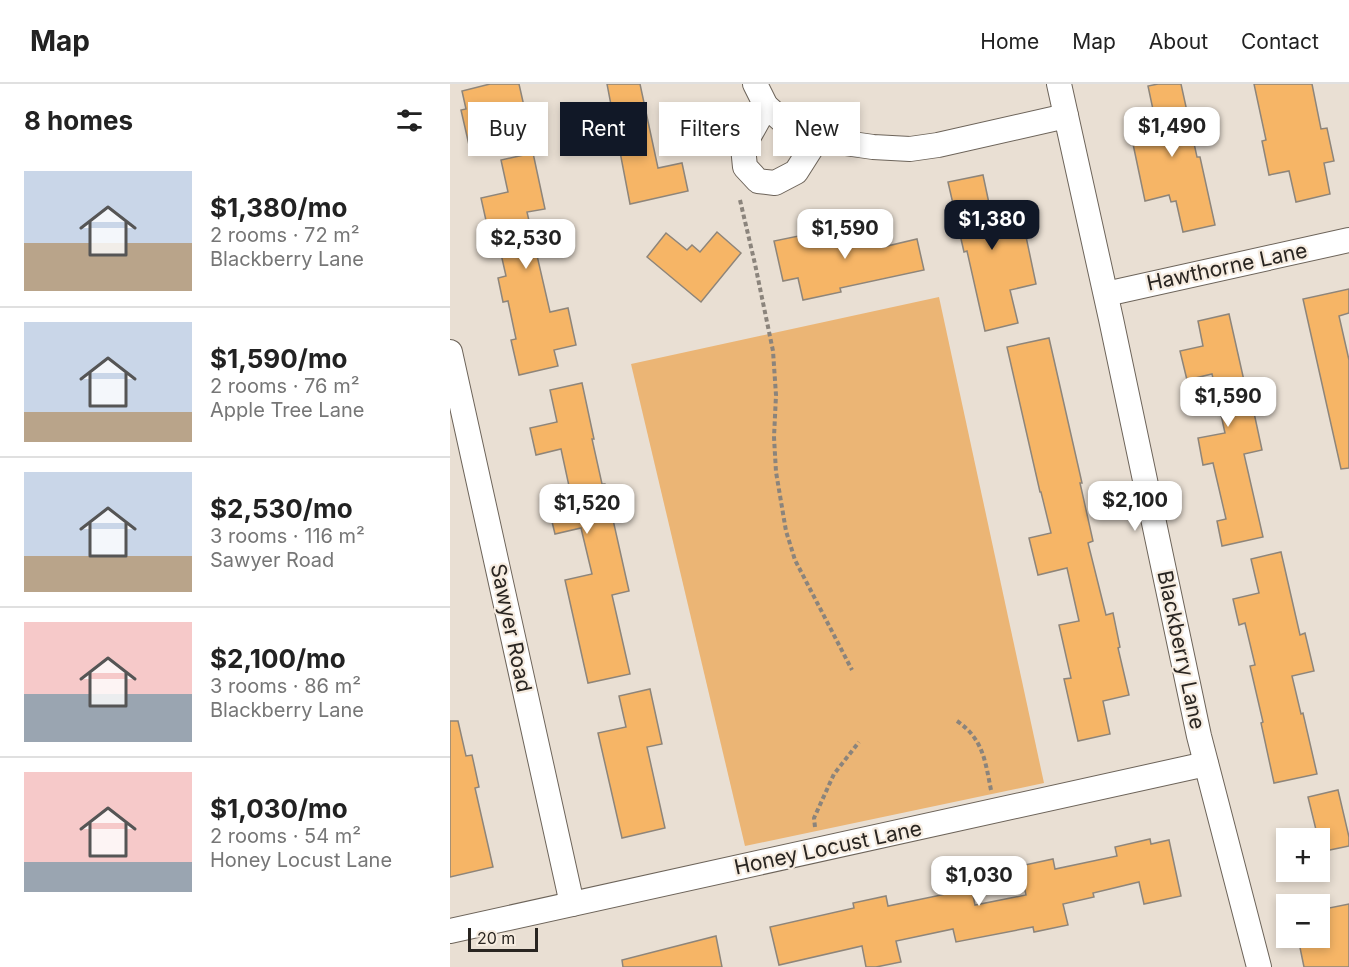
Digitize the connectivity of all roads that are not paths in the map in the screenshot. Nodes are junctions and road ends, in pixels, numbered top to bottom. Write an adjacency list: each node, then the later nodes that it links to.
1 (755, 84): 3 (street)
2 (1059, 84): 5 (street, Blackberry Lane)
3 (766, 106): 4 (street); 7 (street)
4 (773, 112)
5 (1066, 116): 6 (street); 9 (street, Blackberry Lane)
6 (860, 145)
7 (806, 156)
8 (1349, 240): 9 (street, Hawthorne Lane)
9 (1106, 294): 11 (street, Blackberry Lane)
10 (450, 352): 12 (street, Sawyer Road)
11 (1206, 764): 12 (street, Honey Locust Lane); 14 (street, Blackberry Lane)
12 (572, 904): 13 (street, Honey Locust Lane)
13 (450, 931)
14 (1259, 967)

